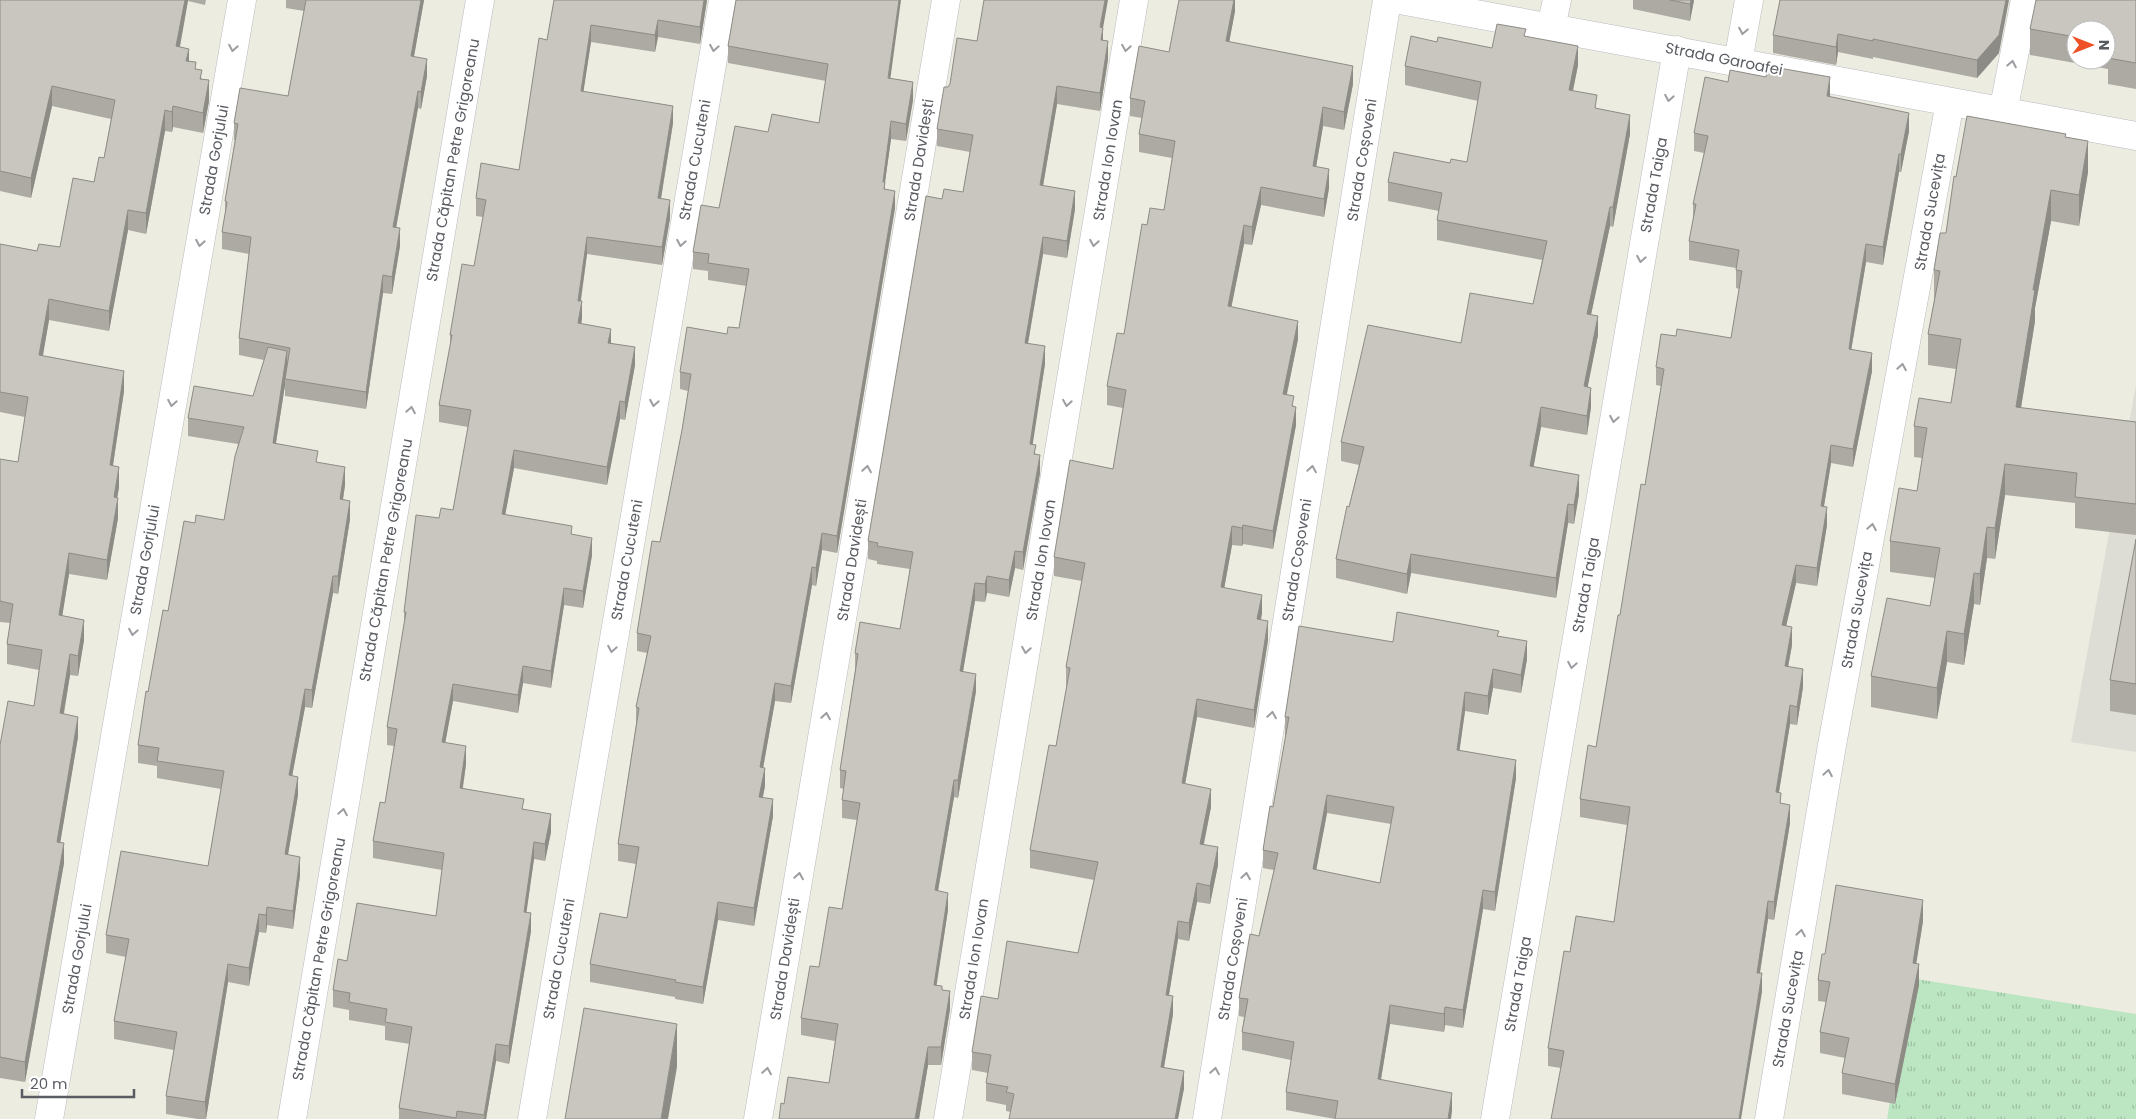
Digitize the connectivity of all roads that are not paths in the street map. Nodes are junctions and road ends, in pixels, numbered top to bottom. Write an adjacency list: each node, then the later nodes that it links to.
1 (242, 0): 17 (street, Strada Gorjului, one-way to 17)
2 (480, 0): 18 (street, Strada Căpitan Petre Grigoreanu, one-way to 2)
3 (722, 0): 19 (street, Strada Cucuteni, one-way to 19)
4 (946, 0): 20 (street, Strada Davidești, one-way to 4)
5 (1134, 0): 21 (street, Strada Ion Iovan, one-way to 21)
6 (1387, 0): 22 (street, Strada Coșoveni, one-way to 6)
7 (1400, 0): 11 (street, Strada Garoafei)
8 (1557, 0): 11 (street)
9 (1749, 0): 13 (street, one-way to 13)
10 (2025, 0): 15 (street, one-way to 10)
11 (1551, 27): 12 (street, Strada Garoafei)
12 (1677, 50): 13 (street, Strada Garoafei); 23 (street, Strada Taiga, one-way to 23)
13 (1738, 62): 14 (street, Strada Garoafei)
14 (1950, 102): 15 (street, Strada Garoafei); 24 (street, Strada Sucevița, one-way to 14)
15 (2003, 112): 16 (street, Strada Garoafei)
16 (2136, 136)
17 (49, 1119)
18 (292, 1119)
19 (532, 1119)
20 (758, 1119)
21 (948, 1119)
22 (1207, 1119)
23 (1495, 1119)
24 (1769, 1119)

